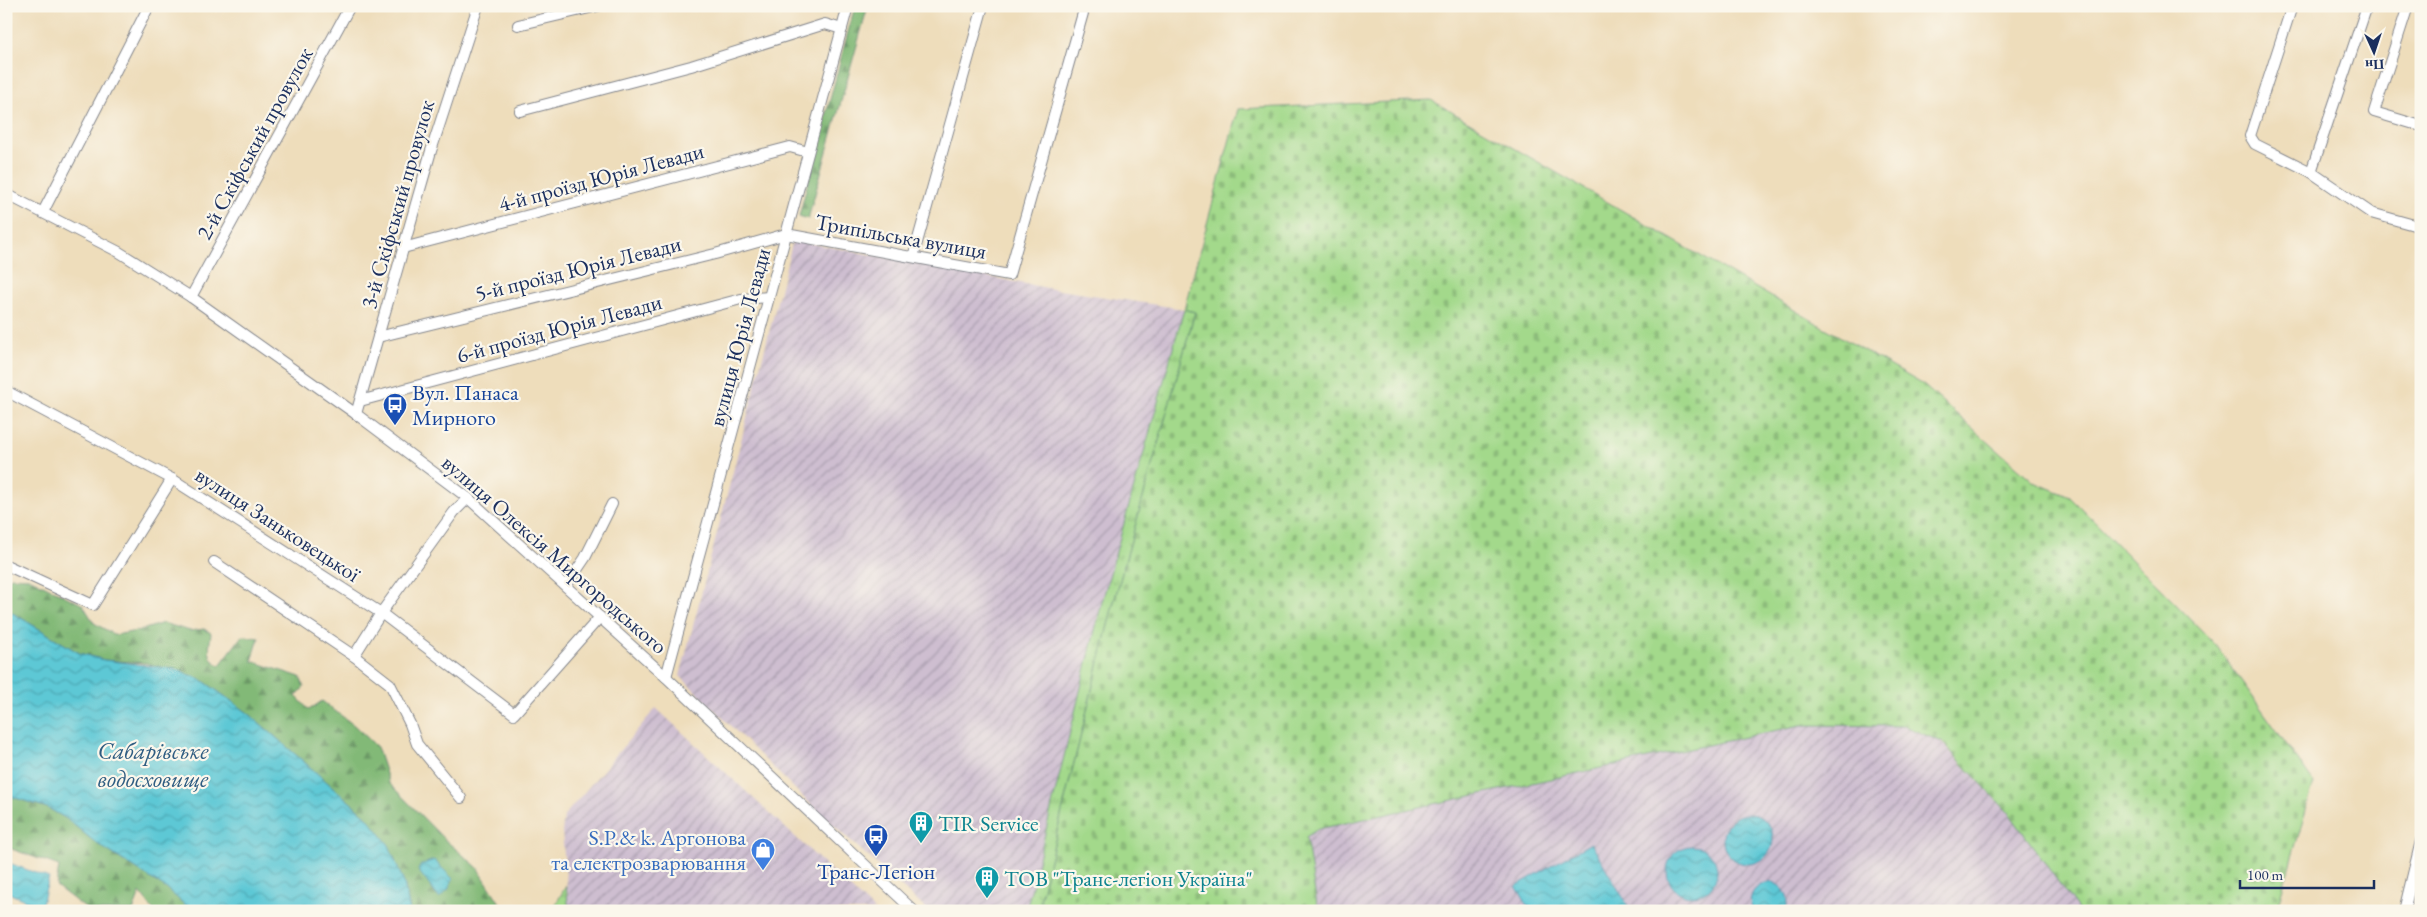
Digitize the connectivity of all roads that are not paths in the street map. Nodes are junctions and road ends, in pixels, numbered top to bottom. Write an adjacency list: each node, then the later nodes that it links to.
1 (149, 6): 18 (street)
2 (350, 6): 23 (street, 2-й Скіфський провулок)
3 (478, 6): 21 (street, 3-й Скіфський провулок)
4 (598, 6): 11 (street)
5 (848, 6): 12 (street, вулиця Юрія Левади)
6 (983, 6): 22 (street)
7 (1085, 6): 22 (street, Трипільська вулиця)
8 (2292, 6): 16 (street)
9 (2367, 6): 16 (street)
10 (2408, 6): 14 (street)
11 (518, 25)
12 (842, 29): 13 (street); 15 (street, вулиця Юрія Левади)
13 (520, 111)
14 (2421, 126)
15 (808, 152): 20 (street, вулиця Юрія Левади); 21 (street, 4-й проїзд Юрія Левади)
16 (2310, 172): 19 (street)
17 (6, 194): 18 (street, вулиця Олексія Миргородського)
18 (43, 212): 23 (street, вулиця Олексія Миргородського)
19 (2421, 227)
20 (786, 234): 22 (street, Трипільська вулиця); 24 (street, вулиця Юрія Левади); 25 (street, 5-й проїзд Юрія Левади)
21 (403, 248): 25 (street, 3-й Скіфський провулок)
22 (912, 257)
23 (191, 297): 28 (street, вулиця Олексія Миргородського)
24 (769, 297): 27 (street, 6-й проїзд Юрія Левади); 38 (street, вулиця Юрія Левади)
25 (378, 337): 27 (street, 3-й Скіфський провулок)
26 (6, 391): 29 (street, вулиця Заньковецької)
27 (360, 400): 28 (street, 3-й Скіфський провулок)
28 (356, 414): 30 (street, вулиця Олексія Миргородського)
29 (172, 478): 33 (street); 35 (street, вулиця Заньковецької)
30 (468, 498): 34 (street, вулиця Олексія Миргородського); 35 (street)
31 (612, 504): 34 (street)
32 (214, 562): 37 (street)
33 (6, 565)
34 (566, 586): 36 (street, вулиця Олексія Миргородського)
35 (381, 613): 36 (street, вулиця Заньковецької); 37 (street)
36 (600, 617): 38 (street, вулиця Олексія Миргородського)
37 (354, 656): 39 (street)
38 (666, 677): 41 (street, вулиця Олексія Миргородського)
39 (461, 798)
40 (2420, 848): 42 (street)
41 (914, 911)
42 (2404, 911)

